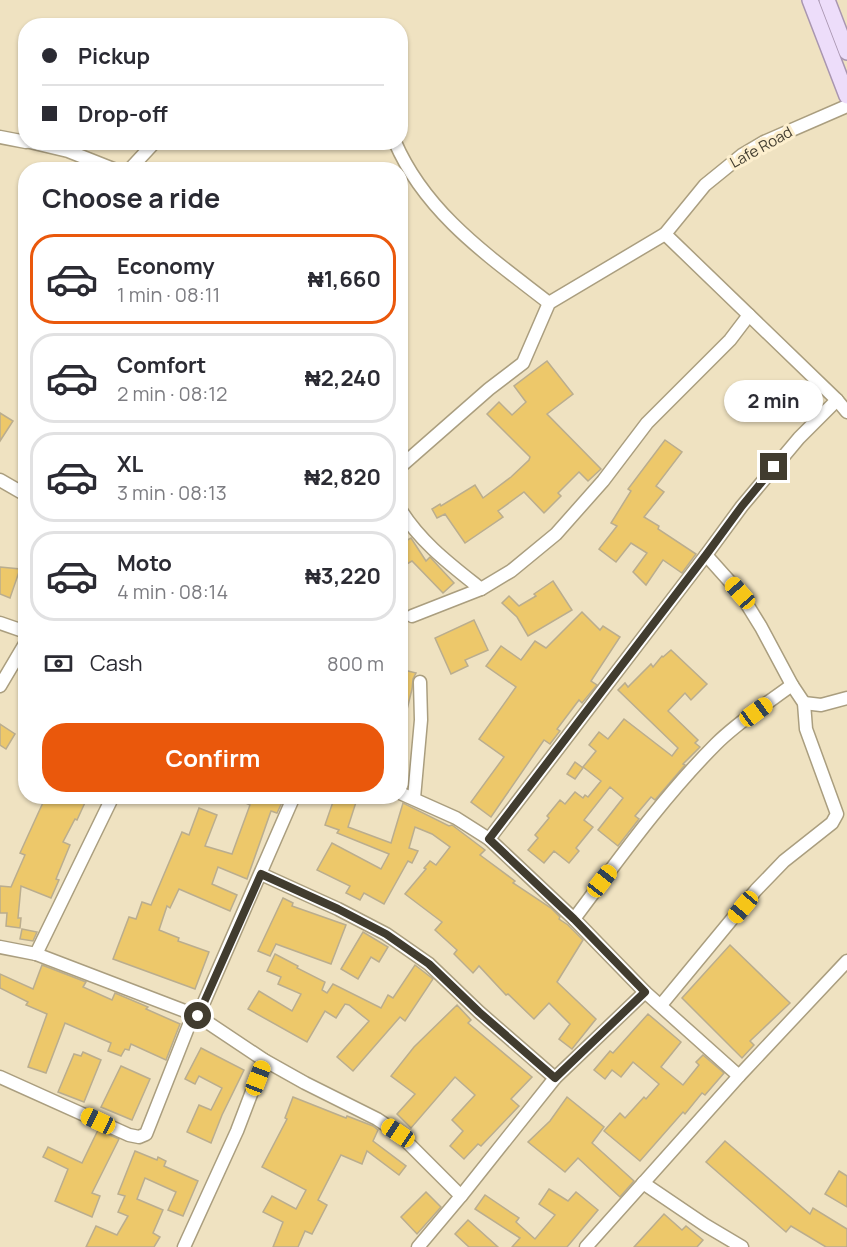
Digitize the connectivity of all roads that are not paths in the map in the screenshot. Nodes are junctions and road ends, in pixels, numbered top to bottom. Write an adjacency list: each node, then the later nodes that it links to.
1 (810, 0): 4 (main road)
2 (828, 0): 3 (main road)
3 (847, 51)
4 (847, 96)
5 (847, 106): 13 (street, Lafe Road)
6 (0, 137): 7 (street)
7 (18, 140)
8 (68, 150): 10 (street)
9 (148, 150): 11 (street)
10 (97, 162)
11 (136, 162)
12 (408, 170): 14 (street)
13 (665, 234): 14 (street); 15 (street)
14 (549, 303): 18 (street)
15 (749, 315): 16 (street); 23 (street)
16 (837, 400): 17 (street); 22 (street)
17 (847, 412)
18 (408, 460)
19 (0, 480): 20 (street)
20 (18, 490)
21 (408, 521): 23 (street)
22 (706, 555): 30 (street); 37 (street)
23 (481, 589): 24 (street)
24 (412, 616)
25 (0, 623): 26 (street)
26 (18, 629)
27 (18, 656): 29 (street)
28 (420, 682): 34 (street)
29 (0, 686)
30 (792, 686): 32 (street); 39 (street)
31 (847, 698): 32 (street)
32 (804, 703): 44 (street)
33 (408, 796): 34 (street)
34 (414, 798): 37 (street)
35 (108, 804): 41 (street)
36 (291, 804): 38 (street)
37 (489, 839): 39 (street)
38 (261, 874): 45 (street); 49 (street)
39 (574, 919): 43 (street)
40 (0, 947): 41 (street)
41 (36, 954): 45 (street)
42 (847, 961): 47 (street)
43 (645, 992): 44 (street); 49 (street)
44 (661, 1005): 47 (street)
45 (198, 1016): 46 (street); 48 (street)
46 (264, 1060): 51 (street); 52 (street)
47 (739, 1076): 50 (street)
48 (0, 1077)
49 (555, 1078): 51 (street)
50 (643, 1183): 54 (street); 55 (street)
51 (461, 1196): 53 (street)
52 (184, 1247)
53 (418, 1247)
54 (586, 1247)
55 (742, 1247)

